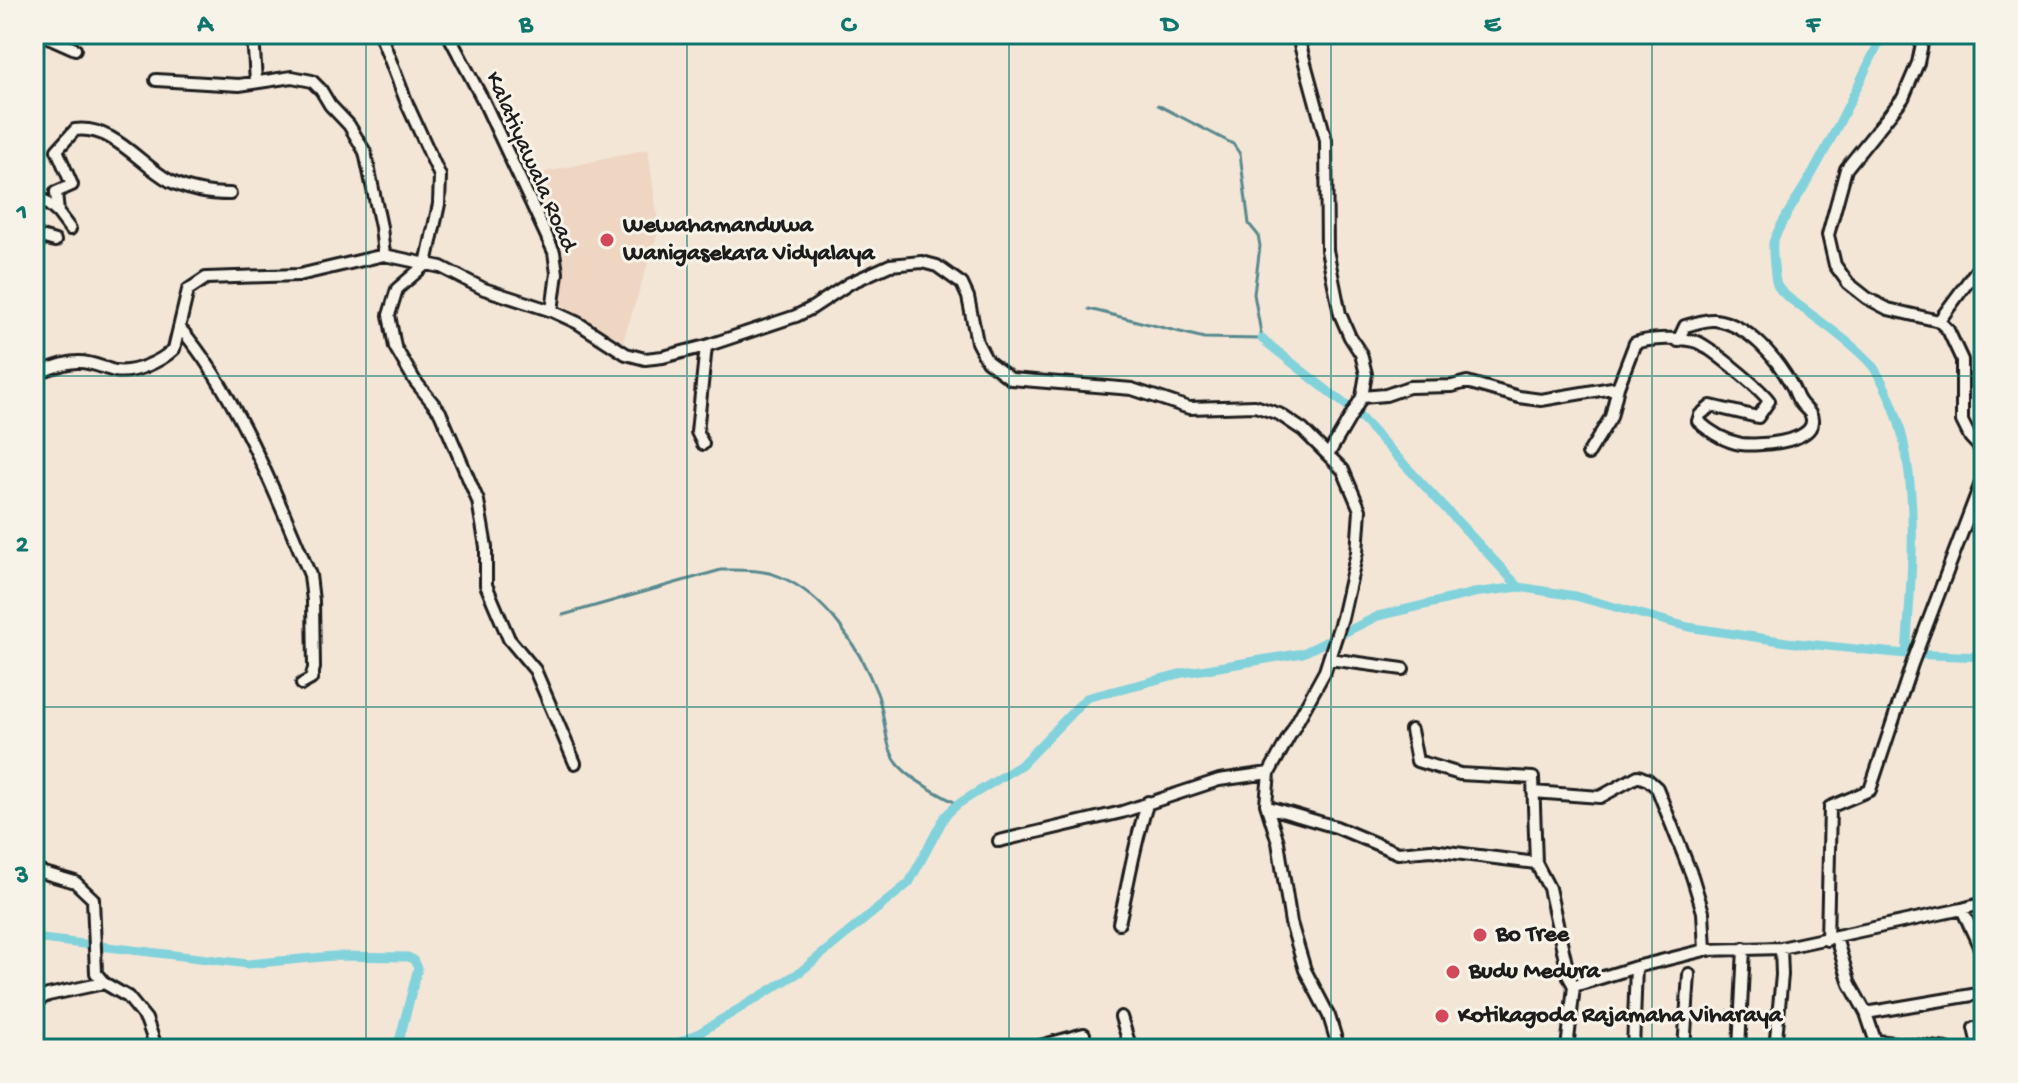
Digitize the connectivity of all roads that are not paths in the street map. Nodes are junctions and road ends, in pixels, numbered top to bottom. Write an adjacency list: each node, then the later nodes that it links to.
1 (41, 34): 7 (street)
2 (253, 34): 9 (street)
3 (380, 34): 18 (street)
4 (448, 34): 19 (street, Kalatiyawala Road)
5 (1297, 34): 26 (street)
6 (1924, 34): 20 (street)
7 (75, 49)
8 (156, 80): 9 (street)
9 (256, 82): 16 (street)
10 (34, 192): 12 (street)
11 (230, 194): 12 (street)
12 (58, 213): 13 (street)
13 (70, 229)
14 (34, 235): 15 (street)
15 (55, 241)
16 (384, 255): 18 (street); 21 (street)
17 (1984, 260): 20 (street)
18 (426, 264): 19 (street); 36 (street)
19 (552, 311): 23 (street)
20 (1939, 321): 28 (street)
21 (179, 327): 24 (street); 34 (street)
22 (1678, 341): 22 (street); 25 (street)
23 (706, 346): 27 (street); 30 (street)
24 (34, 374)
25 (1618, 387): 26 (street); 29 (street)
26 (1362, 397): 30 (street)
27 (703, 444)
28 (1984, 452)
29 (1588, 454)
30 (1328, 455): 32 (street)
31 (1984, 475): 47 (street)
32 (1329, 659): 33 (street); 37 (street)
33 (1403, 669)
34 (302, 684)
35 (1411, 730): 38 (street)
36 (575, 763)
37 (1269, 773): 39 (street); 40 (street)
38 (1533, 792): 42 (street); 50 (street)
39 (1148, 802): 41 (street); 46 (street)
40 (1268, 807): 42 (street); 67 (street)
41 (999, 841)
42 (1536, 863): 55 (street)
43 (34, 870): 54 (street)
44 (1984, 903): 45 (street)
45 (1962, 909): 47 (street); 51 (street)
46 (1119, 923)
47 (1832, 939): 49 (street); 58 (street)
48 (1744, 948): 49 (street); 50 (street); 71 (street)
49 (1781, 948): 72 (street)
50 (1705, 950): 52 (street)
51 (1984, 957)
52 (1636, 967): 55 (street); 69 (street)
53 (1689, 974): 70 (street)
54 (104, 983): 57 (street); 64 (street)
55 (1574, 986): 68 (street)
56 (1984, 993): 58 (street)
57 (34, 1002)
58 (1866, 1013): 63 (street)
59 (1121, 1017): 66 (street)
60 (1974, 1028): 74 (street)
61 (1084, 1034): 62 (street)
62 (1056, 1045): 65 (street)
63 (1877, 1045): 73 (street)
64 (157, 1049)
65 (1029, 1049)
66 (1131, 1049)
67 (1339, 1049)
68 (1567, 1049)
69 (1633, 1049)
70 (1684, 1049)
71 (1739, 1049)
72 (1775, 1049)
73 (1947, 1049)
74 (1979, 1049)

